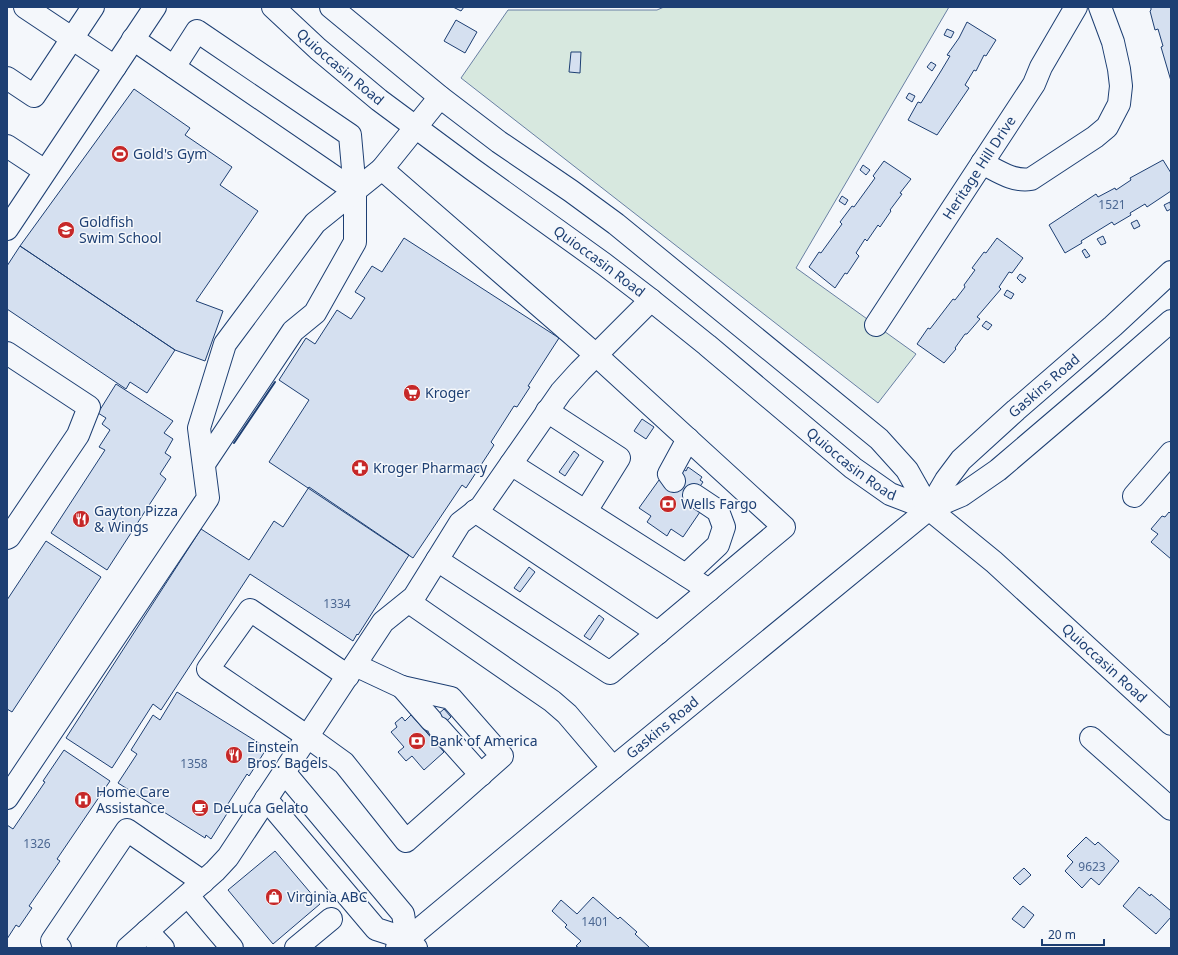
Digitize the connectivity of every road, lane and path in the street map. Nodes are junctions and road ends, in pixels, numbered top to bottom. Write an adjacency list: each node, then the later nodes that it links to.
1 (26, 7): 8 (main road)
2 (93, 7): 8 (main road)
3 (155, 7): 9 (main road)
4 (273, 7): 14 (main road, Quioccasin Road)
5 (331, 7): 13 (main road, Quioccasin Road)
6 (1076, 7): 16 (main road, Heritage Hill Drive)
7 (1100, 7): 16 (main road)
8 (72, 38): 10 (main road); 12 (main road)
9 (133, 39): 10 (main road); 11 (main road)
10 (115, 67): 18 (main road)
11 (174, 67): 19 (main road); 19 (main road)
12 (7, 78)
13 (440, 97): 14 (main road); 35 (main road, Quioccasin Road)
14 (415, 127): 17 (main road); 22 (main road, Quioccasin Road)
15 (7, 146): 18 (main road)
16 (982, 163): 24 (main road, Heritage Hill Drive)
17 (382, 169): 19 (main road); 26 (main road)
18 (45, 171): 20 (main road)
19 (355, 191): 30 (main road); 30 (main road)
20 (10, 218)
21 (1171, 272): 35 (main road, Gaskins Road)
22 (651, 300): 26 (main road); 35 (main road, Quioccasin Road)
23 (1171, 321): 35 (main road, Gaskins Road)
24 (876, 324)
25 (7, 353): 38 (main road)
26 (596, 355): 27 (main road); 28 (main road)
27 (547, 411): 31 (main road); 37 (main road)
28 (688, 439): 32 (main road); 41 (main road)
29 (1171, 453): 34 (main road)
30 (204, 464): 52 (main road)
31 (511, 464): 36 (main road); 37 (main road)
32 (674, 481)
33 (694, 495): 40 (main road)
34 (1134, 496)
35 (929, 509): 46 (main road, Quioccasin Road); 49 (main road, Gaskins Road)
36 (475, 511): 39 (main road); 43 (main road)
37 (586, 511): 40 (main road)
38 (7, 538)
39 (437, 560): 42 (main road); 43 (main road)
40 (686, 575): 41 (main road)
41 (709, 590): 43 (main road)
42 (409, 602): 44 (main road); 49 (main road)
43 (658, 633)
44 (351, 670): 45 (main road); 47 (main road); 47 (main road)
45 (402, 687): 51 (main road); 51 (main road)
46 (1171, 724)
47 (308, 737): 50 (main road); 51 (main road)
48 (1091, 738): 54 (main road)
49 (613, 768): 58 (main road, Gaskins Road)
50 (284, 772): 53 (main road); 58 (main road)
51 (481, 775)
52 (7, 798)
53 (266, 799): 55 (main road); 58 (main road)
54 (1171, 809)
55 (195, 889): 57 (main road); 59 (main road); 62 (main road)
56 (331, 919): 63 (main road)
57 (148, 931): 60 (main road); 61 (main road)
58 (407, 945)
59 (60, 948)
60 (128, 948)
61 (162, 948)
62 (232, 948)
63 (296, 948)

